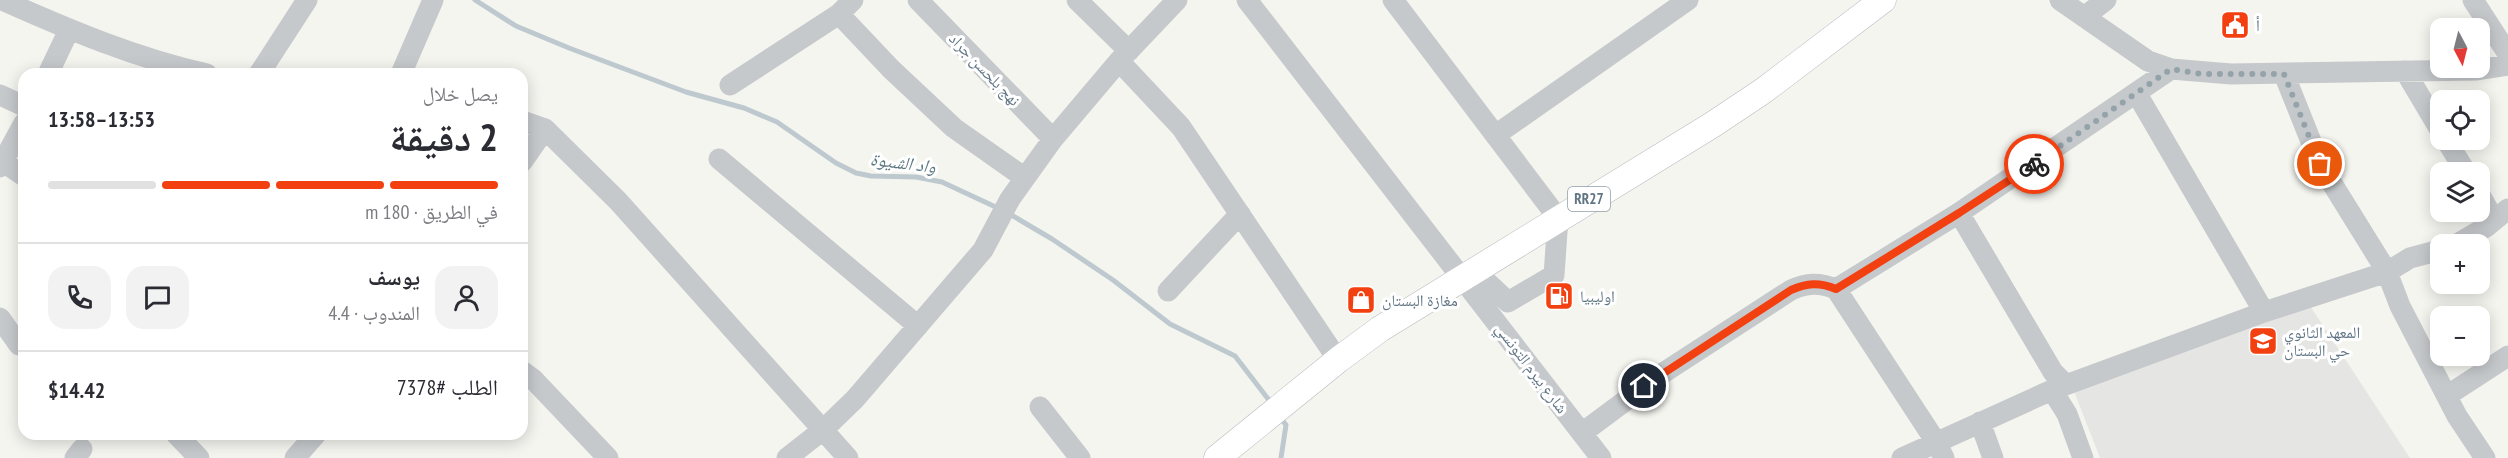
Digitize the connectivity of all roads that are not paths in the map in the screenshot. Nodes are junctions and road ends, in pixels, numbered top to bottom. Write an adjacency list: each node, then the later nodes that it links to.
1 (2, 0): 16 (street)
2 (307, 0): 22 (street)
3 (432, 0): 23 (street)
4 (918, 0): 36 (street, نهج بلحسن جراد)
5 (1077, 0): 18 (street)
6 (1177, 0): 18 (street)
7 (1246, 0): 49 (street)
8 (1394, 0): 35 (street)
9 (1688, 0): 35 (street)
10 (1883, 0): 45 (main road, RR27)
11 (2060, 0): 15 (street)
12 (2106, 0): 15 (street)
13 (2473, 0): 17 (street)
14 (846, 7): 27 (street); 41 (street)
15 (2084, 17): 24 (street)
16 (69, 30): 20 (street); 21 (street)
17 (2508, 54)
18 (1124, 56): 36 (street); 43 (street)
19 (2508, 65): 25 (street)
20 (51, 68)
21 (182, 68)
22 (263, 68)
23 (404, 68)
24 (2171, 69): 26 (street); 28 (street)
25 (2405, 71): 26 (street); 31 (street)
26 (2284, 74): 48 (street)
27 (730, 85)
28 (2137, 94): 42 (street); 52 (street)
29 (0, 95): 30 (street)
30 (18, 103)
31 (2430, 113)
32 (528, 123): 33 (street)
33 (545, 129): 37 (street); 65 (street)
34 (18, 134): 39 (street)
35 (1497, 134): 45 (street)
36 (1053, 139): 41 (street)
37 (528, 153)
38 (719, 159): 54 (street)
39 (1, 165): 40 (street)
40 (18, 173)
41 (1025, 178): 54 (street)
42 (1959, 213): 50 (street); 61 (street)
43 (1240, 214): 51 (street); 59 (street)
44 (2501, 214): 46 (street)
45 (1558, 218): 49 (main road, RR27); 49 (street)
46 (2472, 234)
47 (2430, 253): 48 (street)
48 (2387, 272): 52 (street); 62 (street)
49 (1469, 273): 59 (main road, RR27); 66 (street, شارع بيرم التونسي)
50 (1836, 289): 66 (street); 69 (street)
51 (1168, 291)
52 (2264, 312): 61 (street)
53 (0, 318): 56 (street)
54 (918, 326): 65 (street)
55 (0, 335): 57 (street)
56 (18, 342)
57 (18, 345)
58 (2508, 356): 62 (street)
59 (1338, 360): 76 (main road, RR27)
60 (528, 375): 72 (street)
61 (2059, 388): 64 (street); 80 (street)
62 (2448, 394): 81 (street)
63 (1040, 407): 75 (street)
64 (1980, 422): 69 (street); 79 (street)
65 (824, 429): 73 (street); 74 (street)
66 (1582, 433): 77 (street, شارع بيرم التونسي)
67 (182, 440): 70 (street)
68 (311, 440): 71 (street)
69 (1940, 450): 78 (street)
70 (199, 458)
71 (295, 458)
72 (608, 458)
73 (787, 458)
74 (848, 458)
75 (1080, 458)
76 (1217, 458)
77 (1601, 458)
78 (1902, 458)
79 (1993, 458)
80 (2084, 458)
81 (2485, 458)

